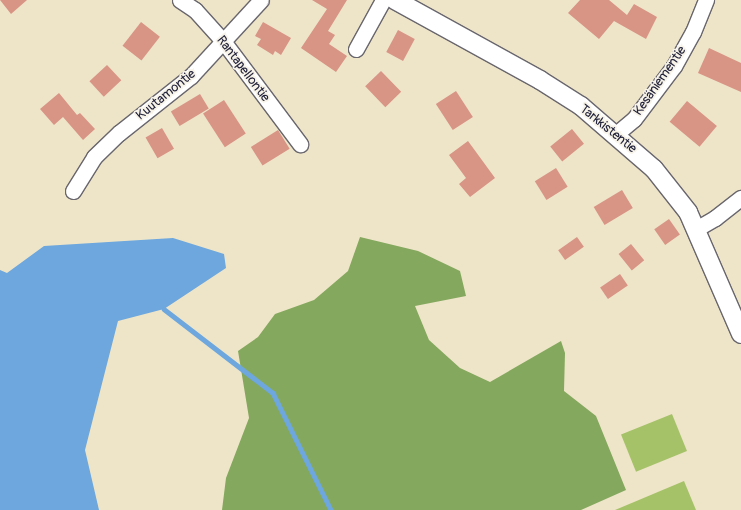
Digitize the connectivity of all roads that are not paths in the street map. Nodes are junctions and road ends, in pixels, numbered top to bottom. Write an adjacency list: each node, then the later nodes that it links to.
1 (180, 0): 6 (street, Rantapellontie)
2 (261, 0): 6 (street, Kuutamontie)
3 (383, 0): 7 (street)
4 (395, 0): 8 (street, Tarkkistentie)
5 (706, 0): 8 (street, Kesäniementie)
6 (223, 41): 9 (street, Rantapellontie); 10 (street, Kuutamontie)
7 (356, 49)
8 (616, 134): 12 (street, Tarkkistentie)
9 (300, 144)
10 (73, 191)
11 (741, 198): 12 (street)
12 (696, 228): 13 (street, Tarkkistentie)
13 (741, 334)

